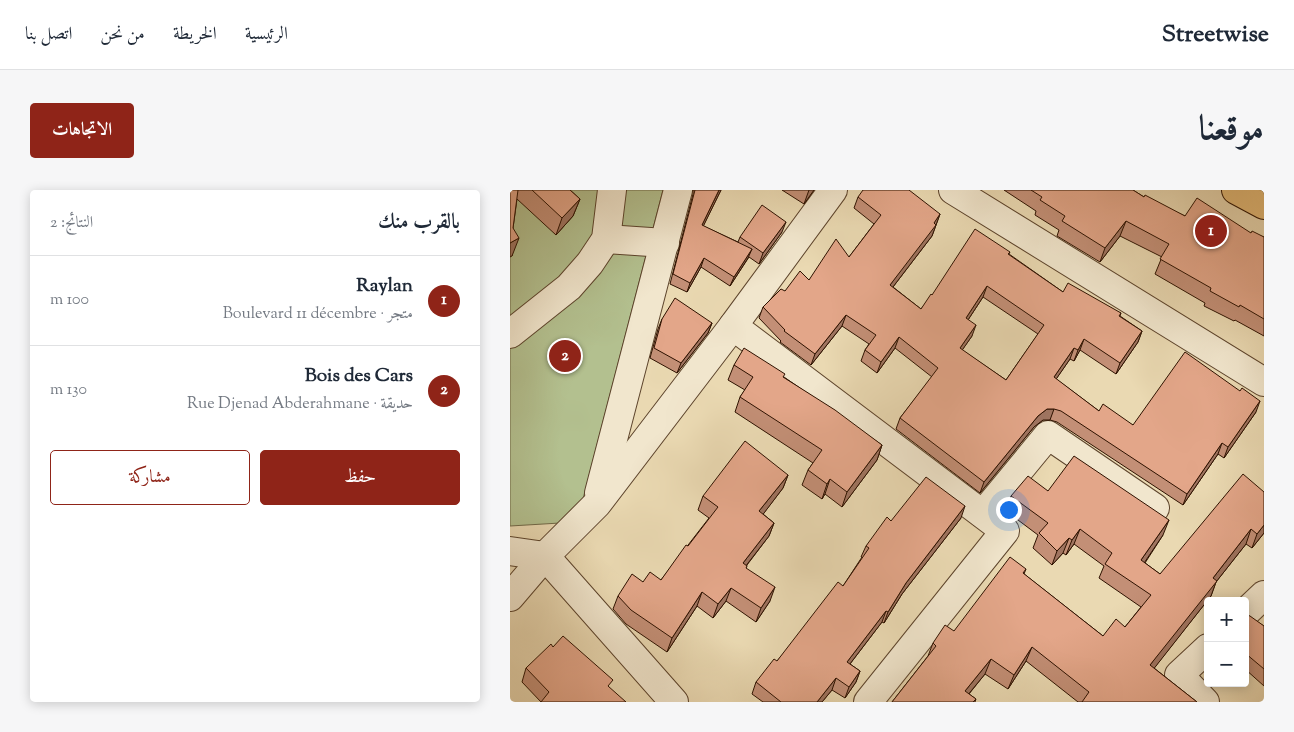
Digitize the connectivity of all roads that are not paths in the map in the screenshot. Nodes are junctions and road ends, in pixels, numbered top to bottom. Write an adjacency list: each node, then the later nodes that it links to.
1 (612, 190): 7 (street)
2 (678, 190): 8 (street)
3 (833, 190): 9 (street)
4 (953, 190): 11 (street)
5 (1236, 190): 6 (main road)
6 (1264, 205)
7 (606, 239): 8 (street); 10 (street)
8 (665, 243): 12 (street)
9 (733, 326): 12 (street); 14 (street)
10 (510, 334)
11 (1264, 382)
12 (597, 504): 16 (street)
13 (1155, 508): 14 (street)
14 (983, 514): 22 (street)
15 (510, 551): 16 (street)
16 (545, 556): 18 (street); 21 (street)
17 (1264, 595): 19 (street)
18 (510, 598)
19 (1249, 609)
20 (1204, 652): 23 (street)
21 (674, 702)
22 (868, 702)
23 (1206, 702)

